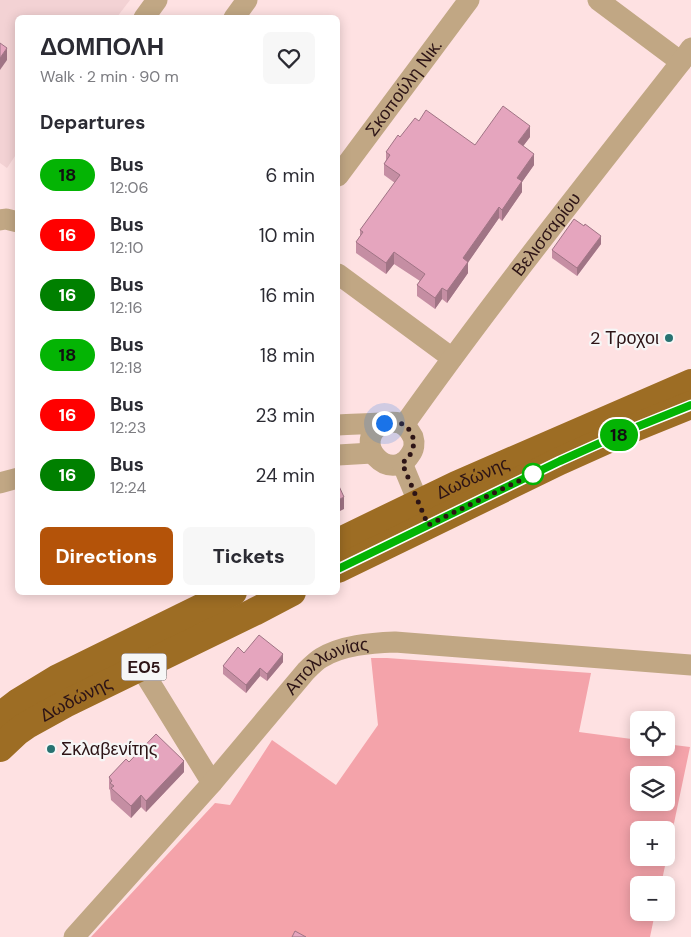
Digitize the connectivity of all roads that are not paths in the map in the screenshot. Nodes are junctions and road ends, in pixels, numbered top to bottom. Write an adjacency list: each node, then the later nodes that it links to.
1 (157, 0): 5 (street)
2 (247, 0): 6 (street)
3 (469, 0): 8 (street, Σκοπούλη Νικ.)
4 (598, 0): 7 (street)
5 (146, 15)
6 (236, 15)
7 (686, 55): 12 (street, Βελισσαρίου)
8 (340, 173)
9 (0, 220): 10 (street)
10 (15, 221)
11 (340, 275): 12 (street)
12 (452, 358): 15 (street, Βελισσαρίου)
13 (691, 383): 22 (main road, Δωδώνης)
14 (685, 411): 22 (main road, Δωδώνης)
15 (394, 424): 16 (street); 17 (street); 19 (street)
16 (340, 425)
17 (372, 453): 18 (street); 19 (street)
18 (340, 455)
19 (402, 463): 22 (street)
20 (15, 479): 21 (street)
21 (0, 483)
22 (423, 514): 23 (main road, Δωδώνης); 24 (main road, Δωδώνης)
23 (340, 541)
24 (340, 568)
25 (227, 595): 29 (main road, Δωδώνης / ΕΟ5)
26 (286, 595): 28 (main road, Δωδώνης / ΕΟ5)
27 (691, 665): 31 (street, Απολλωνίας)
28 (141, 668): 30 (main road, Δωδώνης / ΕΟ5); 31 (street)
29 (0, 716)
30 (0, 748)
31 (212, 783): 32 (street, Απολλωνίας)
32 (74, 937)

